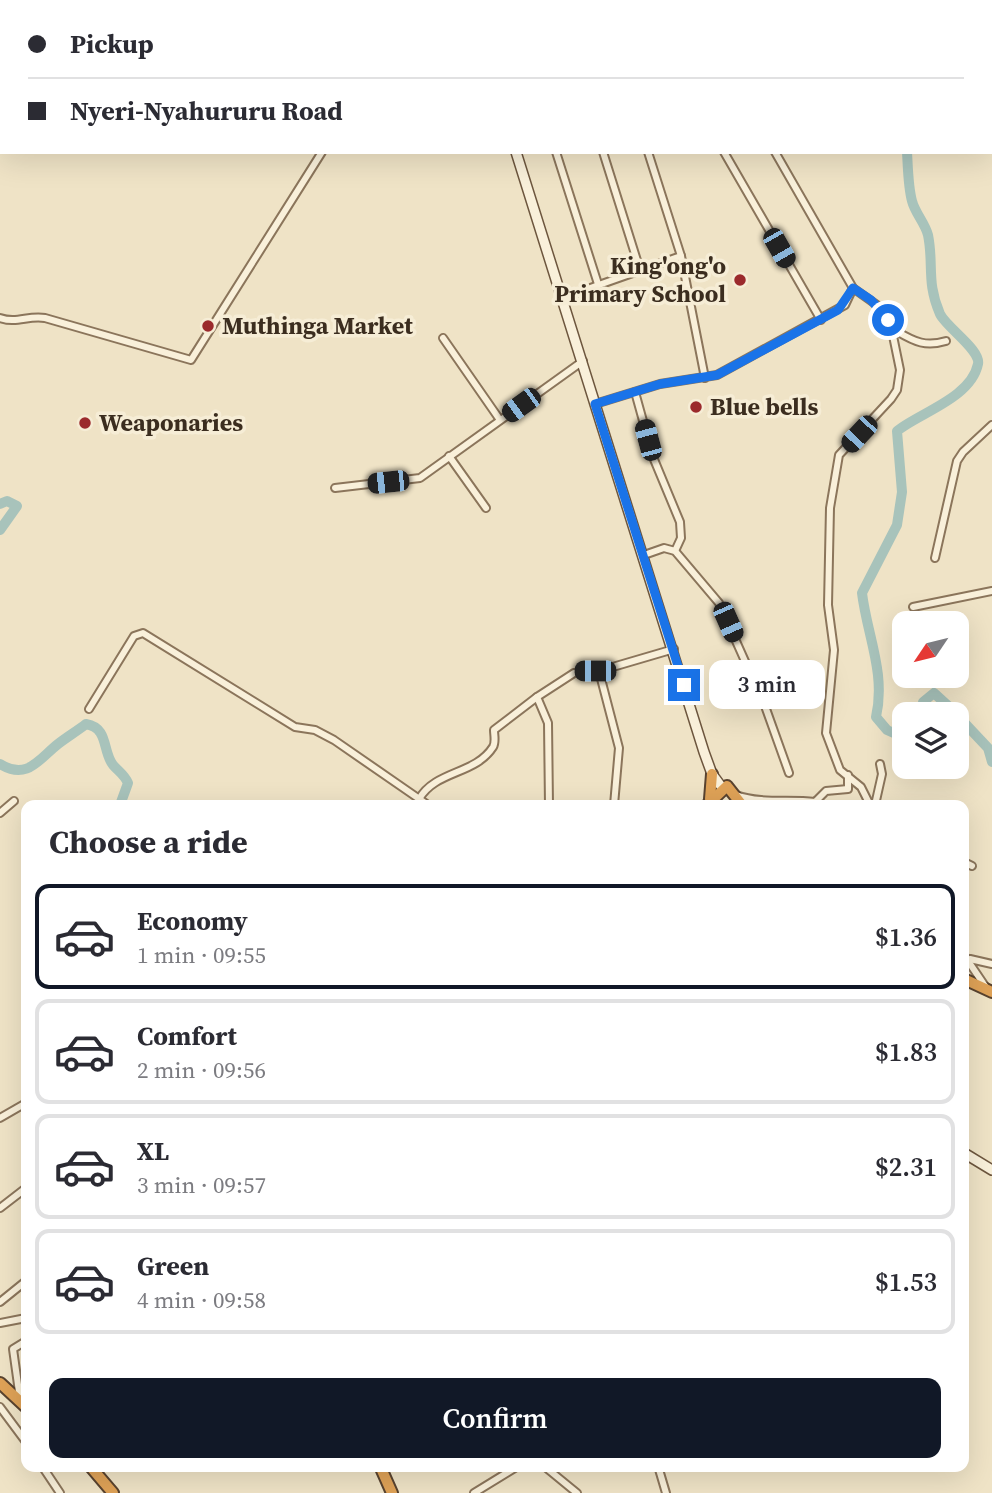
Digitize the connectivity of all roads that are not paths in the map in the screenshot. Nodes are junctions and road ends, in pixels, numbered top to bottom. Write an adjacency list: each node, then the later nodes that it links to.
1 (321, 154): 13 (street)
2 (517, 154): 12 (main road)
3 (557, 154): 10 (street)
4 (604, 154): 9 (street)
5 (649, 154): 8 (street)
6 (725, 154): 14 (street)
7 (776, 154): 11 (street)
8 (681, 256): 9 (street); 19 (street)
9 (640, 270): 10 (street)
10 (598, 284): 12 (street)
11 (853, 288): 14 (street); 15 (street)
12 (562, 298): 18 (main road)
13 (0, 318)
14 (821, 320): 19 (street)
15 (892, 334): 17 (street); 40 (street)
16 (443, 338): 22 (street)
17 (946, 341)
18 (583, 361): 21 (main road); 22 (street)
19 (705, 378): 20 (street)
20 (635, 392): 21 (street); 27 (street)
21 (595, 404): 28 (main road)
22 (500, 420): 24 (street)
23 (992, 425): 29 (street)
24 (449, 456): 25 (street); 26 (street)
25 (335, 488)
26 (486, 508)
27 (675, 551): 28 (street); 38 (street)
28 (644, 555): 32 (main road)
29 (934, 558)
30 (992, 591): 31 (street)
31 (913, 607)
32 (674, 649): 33 (street); 35 (main road)
33 (599, 671): 34 (street); 44 (street)
34 (537, 697): 42 (street); 43 (street)
35 (690, 703): 39 (main road); 41 (main road)
36 (89, 709): 42 (street)
37 (880, 764): 50 (street)
38 (789, 773)
39 (712, 774): 41 (main road); 45 (highway)
40 (848, 775): 48 (street); 49 (street)
41 (732, 797)
42 (419, 799)
43 (549, 800)
44 (614, 800)
45 (711, 800)
46 (778, 800): 47 (street)
47 (797, 800)
48 (817, 800)
49 (867, 800)
50 (876, 800)
51 (14, 801): 52 (street)
52 (0, 813)
53 (969, 864): 54 (street)
54 (972, 866)
55 (969, 958): 57 (street)
56 (969, 961): 59 (street)
57 (992, 964)
58 (969, 982): 59 (highway)
59 (990, 992)
60 (21, 1106): 61 (street)
61 (0, 1118)
62 (969, 1156): 63 (main road)
63 (992, 1170)
64 (21, 1192): 65 (street)
65 (0, 1208)
66 (21, 1285): 67 (street)
67 (0, 1302)
68 (21, 1319): 69 (street)
69 (0, 1323)
70 (21, 1344): 72 (street)
71 (0, 1383): 73 (highway)
72 (21, 1393)
73 (21, 1402)
74 (0, 1407): 75 (street)
75 (21, 1435)
76 (46, 1472): 82 (street)
77 (95, 1472): 83 (highway)
78 (383, 1472): 84 (highway)
79 (508, 1472): 85 (street)
80 (552, 1472): 86 (street)
81 (660, 1472): 87 (street)
82 (60, 1493)
83 (113, 1493)
84 (392, 1493)
85 (474, 1493)
86 (578, 1493)
87 (666, 1493)

